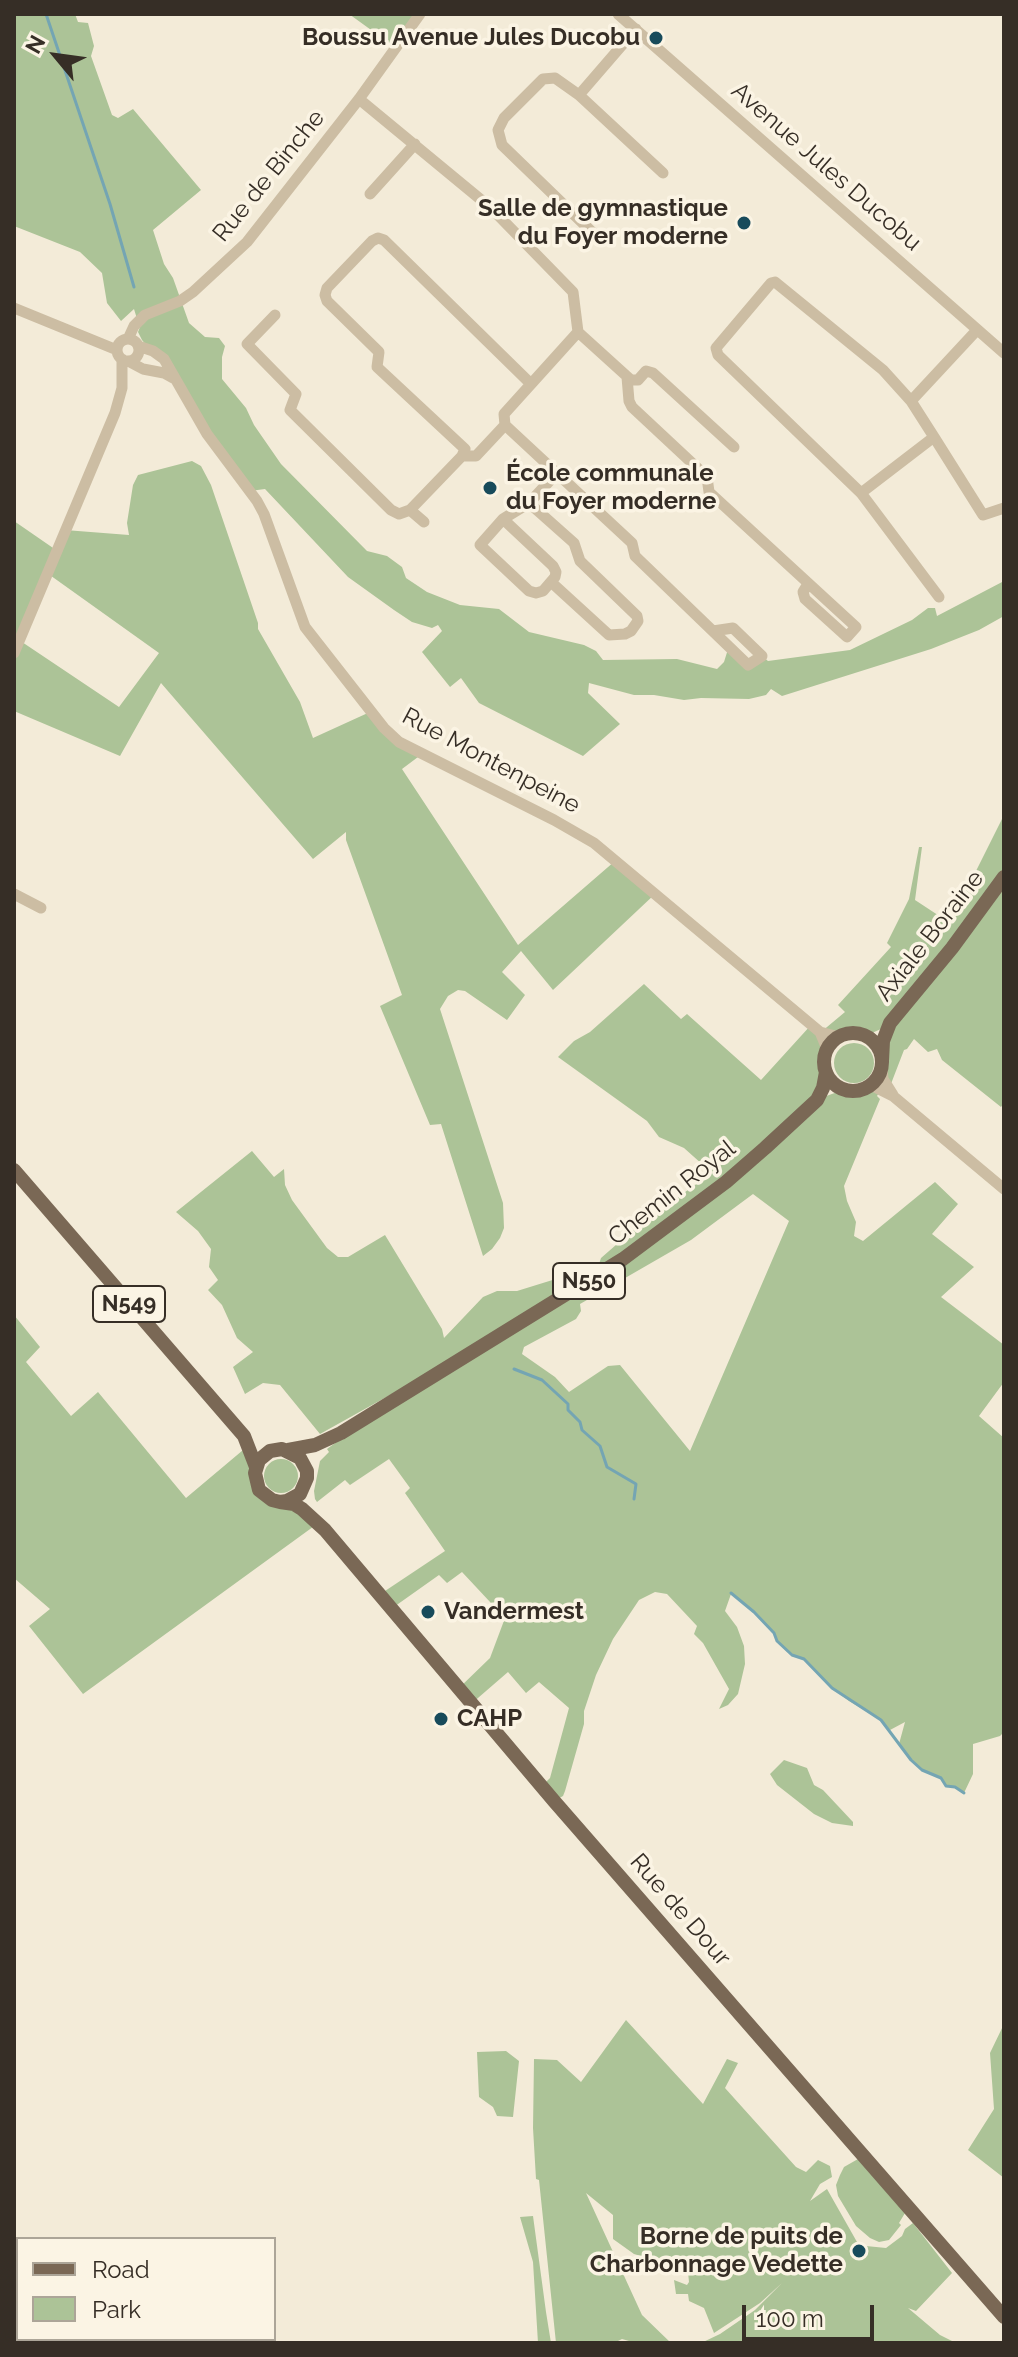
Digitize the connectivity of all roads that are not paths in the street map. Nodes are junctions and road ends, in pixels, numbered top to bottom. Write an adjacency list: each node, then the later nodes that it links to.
1 (420, 14): 5 (street, Rue de Binche)
2 (618, 14): 3 (street, Avenue Jules Ducobu)
3 (636, 29): 4 (street); 12 (street, Avenue Jules Ducobu)
4 (579, 95): 7 (street); 9 (street)
5 (359, 99): 6 (street); 14 (street, Rue de Binche)
6 (415, 144): 8 (street); 13 (street)
7 (663, 173)
8 (370, 194)
9 (593, 233)
10 (14, 308): 16 (street)
11 (275, 315): 31 (street)
12 (977, 330): 15 (street, Avenue Jules Ducobu); 22 (street)
13 (578, 332): 18 (street); 20 (street)
14 (133, 343): 16 (street); 16 (street); 19 (street, Rue Montenpeine)
15 (1004, 353)
16 (122, 357): 17 (street); 21 (street)
17 (143, 369): 19 (street); 21 (street)
18 (627, 377): 25 (street); 35 (street)
19 (174, 379): 43 (street, Rue Montenpeine)
20 (531, 384): 23 (street); 26 (street)
21 (122, 388): 38 (street)
22 (911, 401): 24 (street); 28 (street)
23 (505, 425): 26 (street); 27 (street)
24 (934, 437): 28 (street); 30 (street)
25 (734, 447)
26 (462, 456): 31 (street)
27 (557, 473): 29 (street); 37 (street)
28 (861, 493): 36 (street)
29 (529, 503): 32 (street); 34 (street)
30 (1004, 508)
31 (410, 510): 33 (street)
32 (503, 519): 34 (street); 34 (street)
33 (424, 522)
34 (551, 582)
35 (808, 584): 35 (street)
36 (939, 597)
37 (713, 631)
38 (14, 653)
39 (1004, 877): 42 (main road, Axiale Boraine)
40 (14, 894): 41 (street)
41 (41, 908)
42 (890, 1023): 44 (main road, Axiale Boraine); 47 (main road, Axiale Boraine)
43 (820, 1032): 45 (street, Rue Montenpeine); 46 (street, Rue Montenpeine)
44 (865, 1036): 45 (main road); 47 (main road)
45 (839, 1037): 46 (main road)
46 (827, 1049): 48 (main road)
47 (882, 1064): 49 (main road); 51 (street)
48 (826, 1072): 50 (main road); 52 (main road)
49 (871, 1085): 50 (main road); 51 (street)
50 (843, 1090): 52 (main road, Chemin Royal / N550)
51 (893, 1096): 54 (street)
52 (817, 1100): 55 (main road, Chemin Royal / N550)
53 (14, 1170): 56 (main road, N549)
54 (1004, 1189)
55 (341, 1433): 57 (main road, Chemin Royal / N550); 59 (main road, Chemin Royal / N550)
56 (244, 1436): 57 (main road); 58 (main road, N549)
57 (282, 1450): 58 (main road); 59 (main road)
58 (256, 1467): 60 (main road)
59 (306, 1483): 60 (main road); 61 (main road)
60 (280, 1502): 61 (main road)
61 (325, 1530): 62 (main road, Rue de Dour)
62 (1004, 2317)

